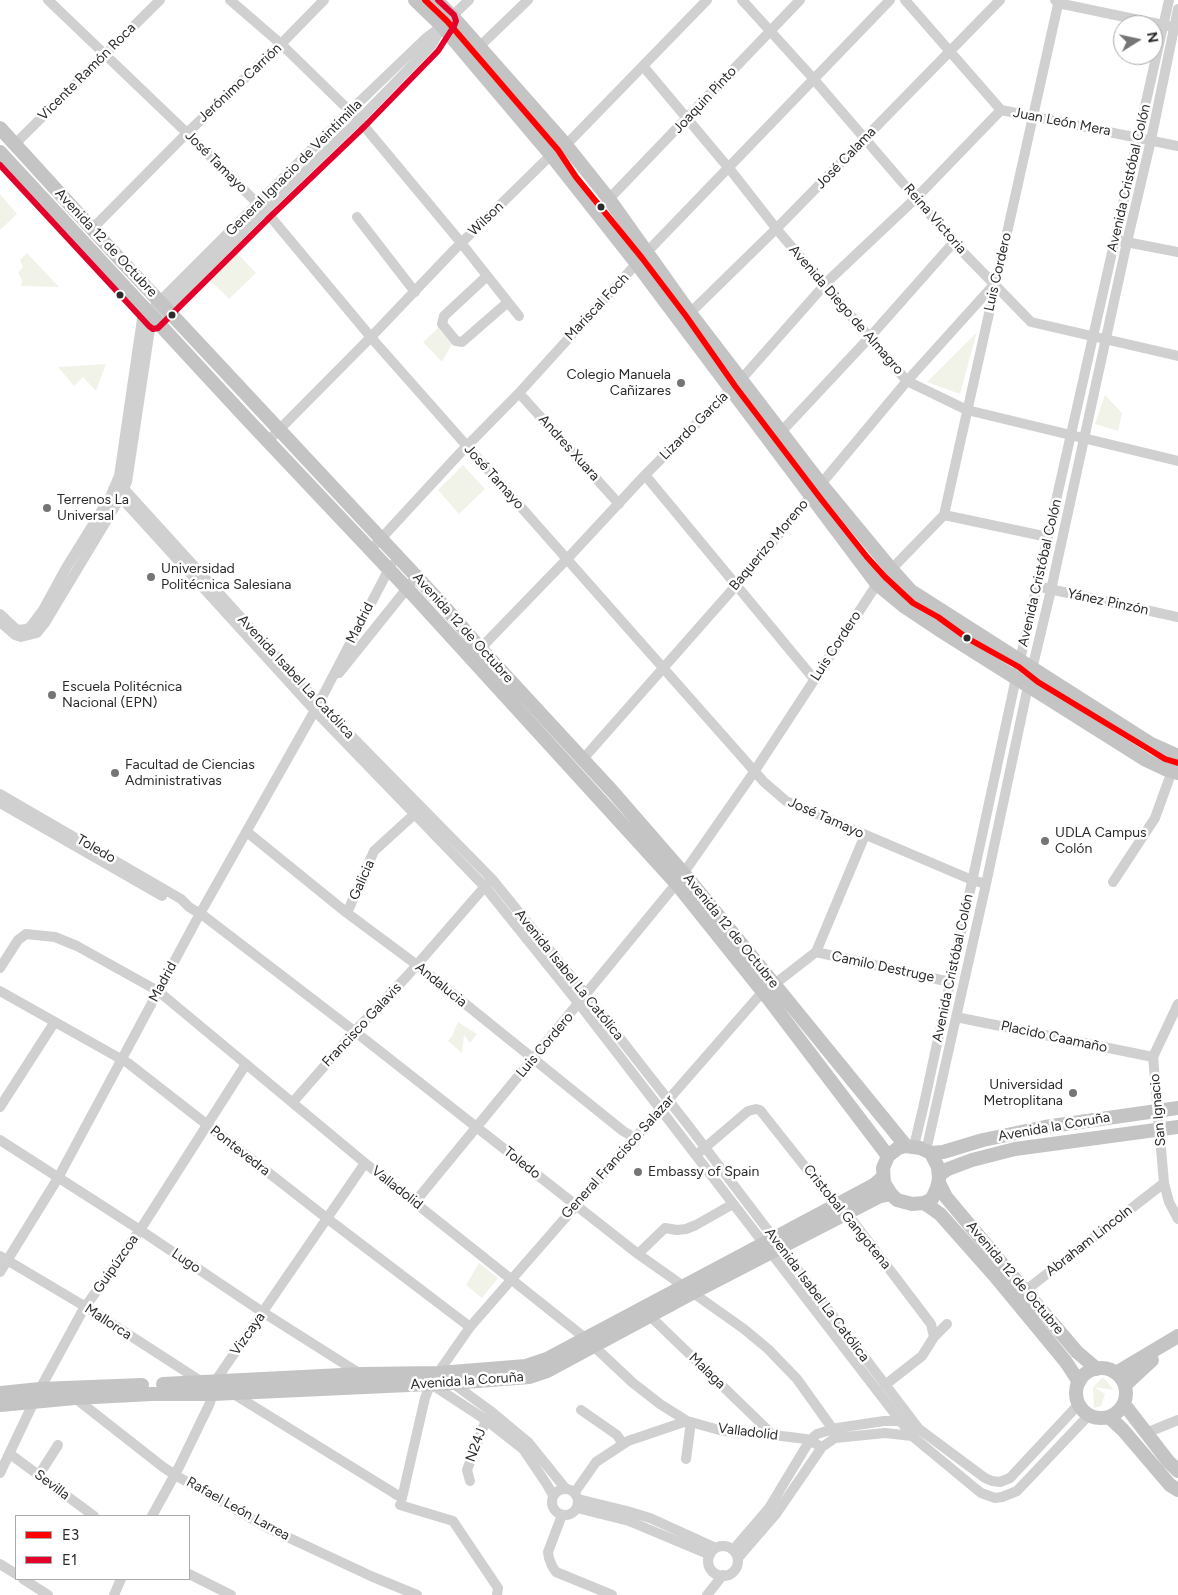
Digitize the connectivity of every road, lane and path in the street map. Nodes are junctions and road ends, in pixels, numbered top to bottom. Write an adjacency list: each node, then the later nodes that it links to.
1 (48, 0): 27 (street, José Tamayo)
2 (160, 0): 27 (street, Vicente Ramón Roca)
3 (230, 0): 24 (street)
4 (324, 0): 24 (street, Jerónimo Carrión)
5 (415, 0): 21 (main road)
6 (436, 0): 19 (main road)
7 (469, 0): 19 (street, General Ignacio de Veintimilla)
8 (528, 0): 25 (street)
9 (707, 0): 29 (street, Wilson)
10 (742, 0): 23 (street, Reina Victoria)
11 (800, 0): 23 (street, Joaquin Pinto)
12 (890, 0): 30 (street, Mariscal Foch)
13 (905, 0): 26 (street, Juan León Mera)
14 (1000, 0): 26 (street, José Calama)
15 (1169, 0): 20 (street, Avenida Cristóbal Colón)
16 (1058, 1): 18 (street); 33 (street, Luis Cordero)
17 (1178, 10): 22 (street, Avenida Cristóbal Colón)
18 (1119, 15)
19 (452, 16): 21 (street, General Ignacio de Veintimilla); 25 (main road)
20 (1163, 25): 22 (street)
21 (442, 26): 32 (street, General Ignacio de Veintimilla); 35 (street, General Ignacio de Veintimilla); 46 (main road)
22 (1176, 27): 40 (street, Avenida Cristóbal Colón)
23 (770, 30): 30 (street, Reina Victoria); 34 (street, Joaquin Pinto)
24 (281, 44): 32 (street); 37 (street, Jerónimo Carrión)
25 (479, 47): 43 (main road)
26 (949, 51): 31 (street, Juan León Mera); 39 (street, José Calama)
27 (105, 54): 37 (street, José Tamayo); 41 (street, Vicente Ramón Roca)
28 (1154, 65): 38 (street, Avenida Cristóbal Colón)
29 (643, 66): 34 (street, Avenida Diego de Almagro); 43 (street, Wilson)
30 (814, 80): 39 (street, Reina Victoria); 47 (street, Mariscal Foch)
31 (1001, 110): 33 (street, Juan León Mera); 49 (street, Lizardo García)
32 (350, 111): 35 (street); 52 (street, General Ignacio de Veintimilla)
33 (1034, 115): 38 (street, Juan León Mera); 65 (street, Luis Cordero)
34 (688, 119): 47 (street, Avenida Diego de Almagro); 50 (street, Joaquin Pinto)
35 (359, 120): 52 (street, General Ignacio de Veintimilla); 59 (street)
36 (0, 128): 41 (main road, Avenida 12 de Octubre)
37 (187, 133): 52 (street, José Tamayo); 54 (street, Jerónimo Carrión)
38 (1138, 137): 40 (street, Juan León Mera); 56 (street, Avenida Cristóbal Colón)
39 (865, 139): 49 (street, Reina Victoria); 55 (street, José Calama)
40 (1151, 140): 44 (street, Juan León Mera); 58 (street, Avenida Cristóbal Colón)
41 (15, 144): 42 (main road); 51 (main road, Avenida 12 de Octubre)
42 (0, 145)
43 (566, 145): 46 (street, Wilson); 50 (main road)
44 (1178, 146)
45 (0, 152): 48 (main road, Avenida 12 de Octubre)
46 (551, 155): 59 (street, Wilson); 62 (main road)
47 (729, 169): 55 (street, Avenida Diego de Almagro); 60 (street, Mariscal Foch)
48 (40, 195): 51 (main road); 70 (main road, Avenida 12 de Octubre)
49 (916, 198): 57 (street, Reina Victoria); 64 (street, Lizardo García)
50 (609, 199): 60 (main road)
51 (66, 200): 54 (main road, Avenida 12 de Octubre)
52 (261, 207): 68 (street, General Ignacio de Veintimilla); 73 (street, José Tamayo)
53 (357, 217): 66 (street)
54 (92, 229): 68 (main road, Avenida 12 de Octubre)
55 (777, 229): 64 (street, Avenida Diego de Almagro); 69 (street, José Calama)
56 (1115, 240): 58 (street); 72 (street, Avenida Cristóbal Colón)
57 (954, 242): 65 (street, Reina Victoria); 74 (street)
58 (1127, 242): 61 (street); 75 (street, Avenida Cristóbal Colón)
59 (461, 243): 63 (street); 66 (street, Wilson)
60 (647, 252): 62 (street, Mariscal Foch); 69 (main road)
61 (1178, 252)
62 (637, 264): 79 (main road); 80 (street, Mariscal Foch)
63 (487, 276): 67 (street); 67 (street)
64 (824, 285): 74 (street, Avenida Diego de Almagro); 77 (street, Lizardo García)
65 (995, 286): 72 (street, Reina Victoria); 78 (street, Baquerizo Moreno); 81 (street, Luis Cordero)
66 (415, 292): 73 (street, Wilson)
67 (508, 302): 71 (street)
68 (164, 305): 70 (street, General Ignacio de Veintimilla); 82 (main road, Avenida 12 de Octubre)
69 (690, 313): 77 (main road)
70 (152, 316): 86 (main road, Avenida 12 de Octubre); 91 (street); 92 (street)
71 (519, 316)
72 (1093, 336): 75 (street, Reina Victoria); 84 (street, Avenida Cristóbal Colón)
73 (371, 337): 82 (street, Wilson); 87 (street, José Tamayo)
74 (869, 338): 78 (street, Avenida Diego de Almagro); 83 (street)
75 (1106, 339): 76 (street, Reina Victoria); 85 (street, Avenida Cristóbal Colón)
76 (1178, 356)
77 (741, 379): 79 (street, Lizardo García); 83 (main road)
78 (907, 381): 81 (street, Avenida Diego de Almagro); 90 (street, Baquerizo Moreno)
79 (730, 390): 89 (street, Lizardo García); 93 (main road)
80 (519, 393): 87 (street, Mariscal Foch); 94 (street, Andres Xuara)
81 (967, 410): 84 (street, Avenida Diego de Almagro); 95 (street, Luis Cordero)
82 (280, 429): 86 (street, Wilson); 97 (main road, Avenida 12 de Octubre)
83 (782, 432): 90 (main road)
84 (1071, 435): 85 (street, Avenida Diego de Almagro); 96 (street, Avenida Cristóbal Colón)
85 (1084, 438): 88 (street, Avenida Diego de Almagro); 108 (street, Avenida Cristóbal Colón)
86 (268, 441): 98 (main road, Avenida 12 de Octubre)
87 (467, 446): 97 (street, Mariscal Foch); 100 (street, José Tamayo)
88 (1178, 461)
89 (645, 475): 94 (street, Lizardo García); 105 (street)
90 (821, 484): 93 (street, Baquerizo Moreno); 102 (main road)
91 (115, 485): 92 (street, Avenida Isabel La Católica); 112 (street)
92 (122, 493): 112 (street); 119 (street, Avenida Isabel La Católica)
93 (810, 496): 104 (main road); 105 (street, Baquerizo Moreno)
94 (619, 504): 100 (street, Lizardo García)
95 (944, 515): 96 (street); 102 (street, Luis Cordero)
96 (1048, 538): 106 (street, Avenida Cristóbal Colón)
97 (382, 539): 98 (street); 99 (main road, Avenida 12 de Octubre)
98 (364, 544): 101 (main road, Avenida 12 de Octubre)
99 (398, 556): 101 (street, Madrid); 103 (main road, Avenida 12 de Octubre)
100 (567, 559): 113 (street, Lizardo García); 115 (street, José Tamayo)
101 (388, 569): 107 (main road, Avenida 12 de Octubre); 118 (street, Madrid)
102 (892, 570): 104 (street, Luis Cordero); 114 (main road)
103 (417, 576): 107 (street, Madrid); 113 (main road, Avenida 12 de Octubre)
104 (877, 584): 116 (street, Luis Cordero); 117 (main road)
105 (736, 585): 115 (street, Baquerizo Moreno); 116 (street)
106 (1037, 586): 108 (street, Yánez Pinzón); 114 (street, Avenida Cristóbal Colón)
107 (406, 588): 113 (main road, Avenida 12 de Octubre); 118 (street, Madrid)
108 (1051, 590): 110 (street, Yánez Pinzón); 114 (street, Avenida Cristóbal Colón)
109 (0, 614): 112 (street)
110 (1178, 617)
111 (0, 622): 112 (street)
112 (28, 632)
113 (476, 654): 121 (main road, Avenida 12 de Octubre); 128 (main road, Avenida 12 de Octubre)
114 (1026, 664): 117 (street, Avenida Cristóbal Colón); 120 (main road)
115 (663, 668): 121 (street, Baquerizo Moreno); 122 (street, José Tamayo)
116 (814, 679): 122 (street, Luis Cordero)
117 (1022, 682): 123 (main road); 129 (street, Avenida Cristóbal Colón); 132 (street, Avenida Cristóbal Colón)
118 (325, 691): 119 (street, Madrid)
119 (317, 707): 125 (street, Avenida Isabel La Católica); 126 (street, Madrid)
120 (1178, 756)
121 (583, 759): 128 (main road, Avenida 12 de Octubre)
122 (754, 772): 127 (street, José Tamayo); 128 (street, Luis Cordero)
123 (1175, 772): 130 (street)
124 (2, 803): 134 (street, Toledo)
125 (418, 811): 131 (street, Avenida Isabel La Católica); 133 (street, Galicia)
126 (247, 832): 133 (street, Andalucia); 134 (street, Madrid)
127 (865, 835): 129 (street, José Tamayo); 135 (street, General Francisco Salazar)
128 (680, 879): 139 (main road, Avenida 12 de Octubre); 142 (street, Luis Cordero)
129 (972, 880): 132 (street, José Tamayo); 138 (street, Avenida Cristóbal Colón)
130 (1113, 882)
131 (488, 883): 136 (street, Francisco Galavis); 142 (street, Avenida Isabel La Católica)
132 (986, 884): 144 (street, Avenida Cristóbal Colón)
133 (347, 913): 136 (street, Andalucia)
134 (200, 914): 140 (street, Madrid); 146 (street, Toledo)
135 (816, 952): 138 (street, Camilo Destruge); 139 (street, General Francisco Salazar)
136 (417, 965): 146 (street, Francisco Galavis); 148 (street, Andalucia)
137 (0, 968): 140 (street, Valladolid)
138 (950, 982): 166 (street, Avenida Cristóbal Colón)
139 (769, 988): 151 (street, General Francisco Salazar); 166 (main road, Avenida 12 de Octubre); 168 (main road, Avenida 12 de Octubre)
140 (158, 990): 149 (street, Madrid); 150 (street, Valladolid)
141 (0, 991): 145 (street, Pontevedra)
142 (582, 999): 148 (street, Luis Cordero); 151 (street, Avenida Isabel La Católica); 155 (street, Avenida Isabel La Católica)
143 (1178, 1004): 147 (street, San Ignacio)
144 (956, 1017): 147 (street, Placido Caamaño); 166 (street, Avenida Cristóbal Colón)
145 (54, 1023): 149 (street, Pontevedra); 153 (street)
146 (354, 1031): 152 (street, Francisco Galavis); 160 (street, Toledo)
147 (1153, 1057): 156 (street, San Ignacio)
148 (533, 1058): 160 (street, Luis Cordero); 162 (street, Andalucia)
149 (122, 1060): 158 (street, Pontevedra); 171 (street, Madrid)
150 (246, 1064): 152 (street, Valladolid); 158 (street, Guipúzcoa)
151 (668, 1100): 155 (street, General Francisco Salazar); 165 (street, Avenida Isabel La Católica)
152 (292, 1102): 169 (street, Valladolid)
153 (0, 1107)
154 (1178, 1108): 156 (main road, Avenida la Coruña)
155 (660, 1109): 162 (street, General Francisco Salazar); 167 (street, Avenida Isabel La Católica)
156 (1158, 1110): 157 (main road, Avenida la Coruña); 161 (street, San Ignacio)
157 (1082, 1121): 163 (main road); 166 (main road, Avenida la Coruña)
158 (207, 1126): 180 (street, Pontevedra); 182 (street, Guipúzcoa)
159 (1178, 1127): 161 (main road, Avenida la Coruña)
160 (477, 1128): 175 (street, Luis Cordero); 178 (street, Toledo)
161 (1159, 1129): 163 (main road, Avenida la Coruña); 173 (street, San Ignacio)
162 (635, 1138): 178 (street, General Francisco Salazar)
163 (1085, 1139): 172 (main road, Avenida la Coruña)
164 (0, 1140): 171 (street, Lugo)
165 (705, 1148): 167 (street, Cristobal Gangotena); 179 (street, Cristobal Gangotena); 183 (street, Avenida Isabel La Católica)
166 (919, 1149): 168 (main road); 172 (main road)
167 (696, 1155): 177 (street, Avenida Isabel La Católica)
168 (888, 1156): 170 (main road)
169 (365, 1163): 175 (street, Valladolid); 180 (street, Vizcaya)
170 (882, 1177): 174 (main road); 179 (main road, Avenida la Coruña)
171 (58, 1178): 182 (street, Lugo); 185 (street, Madrid)
172 (939, 1179): 176 (main road); 189 (main road, Avenida 12 de Octubre)
173 (1164, 1183): 181 (street, San Ignacio); 189 (street, Abraham Lincoln)
174 (891, 1194): 176 (main road); 179 (main road, Avenida la Coruña)
175 (415, 1202): 187 (street, Valladolid)
176 (924, 1203): 189 (main road, Avenida 12 de Octubre)
177 (733, 1204): 183 (street, Avenida Isabel La Católica); 184 (street)
178 (575, 1205): 184 (street, Toledo); 187 (street, General Francisco Salazar)
179 (841, 1209): 183 (main road, Avenida la Coruña); 195 (street, Cristobal Gangotena)
180 (326, 1218): 192 (street, Vizcaya); 194 (street, Pontevedra)
181 (1178, 1219)
182 (140, 1230): 190 (street, Guipúzcoa); 192 (street, Lugo)
183 (772, 1245): 188 (main road, Avenida la Coruña); 204 (street, Avenida Isabel La Católica); 220 (street, Avenida Isabel La Católica)
184 (638, 1254): 188 (street, Toledo)
185 (3, 1258): 186 (street, Madrid); 190 (street, Mallorca)
186 (0, 1272)
187 (512, 1278): 194 (street, General Francisco Salazar); 197 (street, Valladolid)
188 (688, 1289): 191 (main road, Avenida la Coruña); 224 (street, Toledo)
189 (1020, 1295): 198 (main road, Avenida 12 de Octubre); 202 (main road, Avenida 12 de Octubre)
190 (86, 1307): 206 (street, Mallorca); 209 (street, Guipúzcoa)
191 (647, 1311): 197 (main road, Avenida la Coruña); 226 (street, Malaga)
192 (263, 1312): 201 (street, Lugo); 206 (street, Vizcaya)
193 (947, 1324): 195 (street)
194 (470, 1327): 200 (street, General Francisco Salazar)
195 (934, 1337): 204 (street)
196 (1175, 1338): 199 (main road); 205 (main road)
197 (590, 1342): 200 (main road, Avenida la Coruña); 203 (main road, Avenida la Coruña); 221 (street, Valladolid)
198 (1097, 1368): 199 (main road); 202 (main road)
199 (1116, 1373): 205 (main road)
200 (435, 1378): 201 (main road, Avenida la Coruña); 203 (main road, Avenida la Coruña); 216 (street); 243 (street, General Francisco Salazar)
201 (362, 1380): 206 (main road, Avenida la Coruña); 208 (main road, Avenida la Coruña)
202 (1079, 1382): 211 (main road)
203 (452, 1383): 216 (street)
204 (885, 1385): 222 (street, Avenida Isabel La Católica)
205 (1125, 1385): 212 (main road)
206 (210, 1386): 208 (main road, Avenida la Coruña); 209 (main road, Avenida la Coruña); 210 (main road, Avenida la Coruña); 238 (street, Vizcaya)
207 (0, 1393): 209 (main road, Avenida la Coruña)
208 (232, 1393): 243 (street)
209 (37, 1396): 210 (main road, Avenida la Coruña); 213 (main road, Avenida la Coruña); 232 (street, Guipúzcoa)
210 (75, 1398): 238 (street, Rafael León Larrea)
211 (1079, 1404): 215 (main road); 222 (street, Avenida Isabel La Católica)
212 (1124, 1404): 217 (main road); 225 (main road)
213 (0, 1405)
214 (581, 1410): 229 (street)
215 (1089, 1415): 217 (main road); 227 (street)
216 (489, 1416): 239 (street, N24J); 241 (street); 242 (street)
217 (1109, 1417): 234 (main road)
218 (1178, 1420): 225 (street)
219 (884, 1421): 220 (street); 223 (street); 224 (street)
220 (900, 1421): 222 (street); 227 (street)
221 (689, 1422): 226 (street, Valladolid); 229 (street); 233 (street)
222 (913, 1422)
223 (885, 1432): 224 (street); 227 (street)
224 (834, 1433): 228 (street); 231 (street)
225 (1146, 1433): 234 (main road)
226 (773, 1435): 228 (street, Valladolid)
227 (912, 1436)
228 (810, 1440): 231 (street, Valladolid); 248 (street)
229 (623, 1444): 242 (street)
230 (58, 1445): 237 (street)
231 (822, 1446): 248 (street)
232 (10, 1454): 236 (street, Guipúzcoa); 237 (street, Sevilla)
233 (686, 1459)
234 (1163, 1465): 235 (main road); 240 (main road)
235 (1178, 1471)
236 (0, 1473)
237 (39, 1475): 244 (street, Sevilla)
238 (174, 1475): 245 (street, Vizcaya); 258 (street, Rafael León Larrea)
239 (470, 1481)
240 (1175, 1483)
241 (553, 1496): 242 (street); 246 (street)
242 (574, 1497): 246 (street); 247 (street)
243 (401, 1502): 259 (street)
244 (93, 1515)
245 (153, 1515)
246 (562, 1515): 260 (street)
247 (713, 1551): 248 (street); 252 (street)
248 (736, 1554): 252 (street)
249 (0, 1564): 250 (street)
250 (15, 1573)
251 (190, 1575): 257 (street)
252 (723, 1576): 261 (street)
253 (25, 1580): 255 (street)
254 (121, 1580): 256 (street)
255 (48, 1595)
256 (114, 1595)
257 (230, 1595)
258 (417, 1595)
259 (497, 1595)
260 (612, 1595)
261 (707, 1595)

